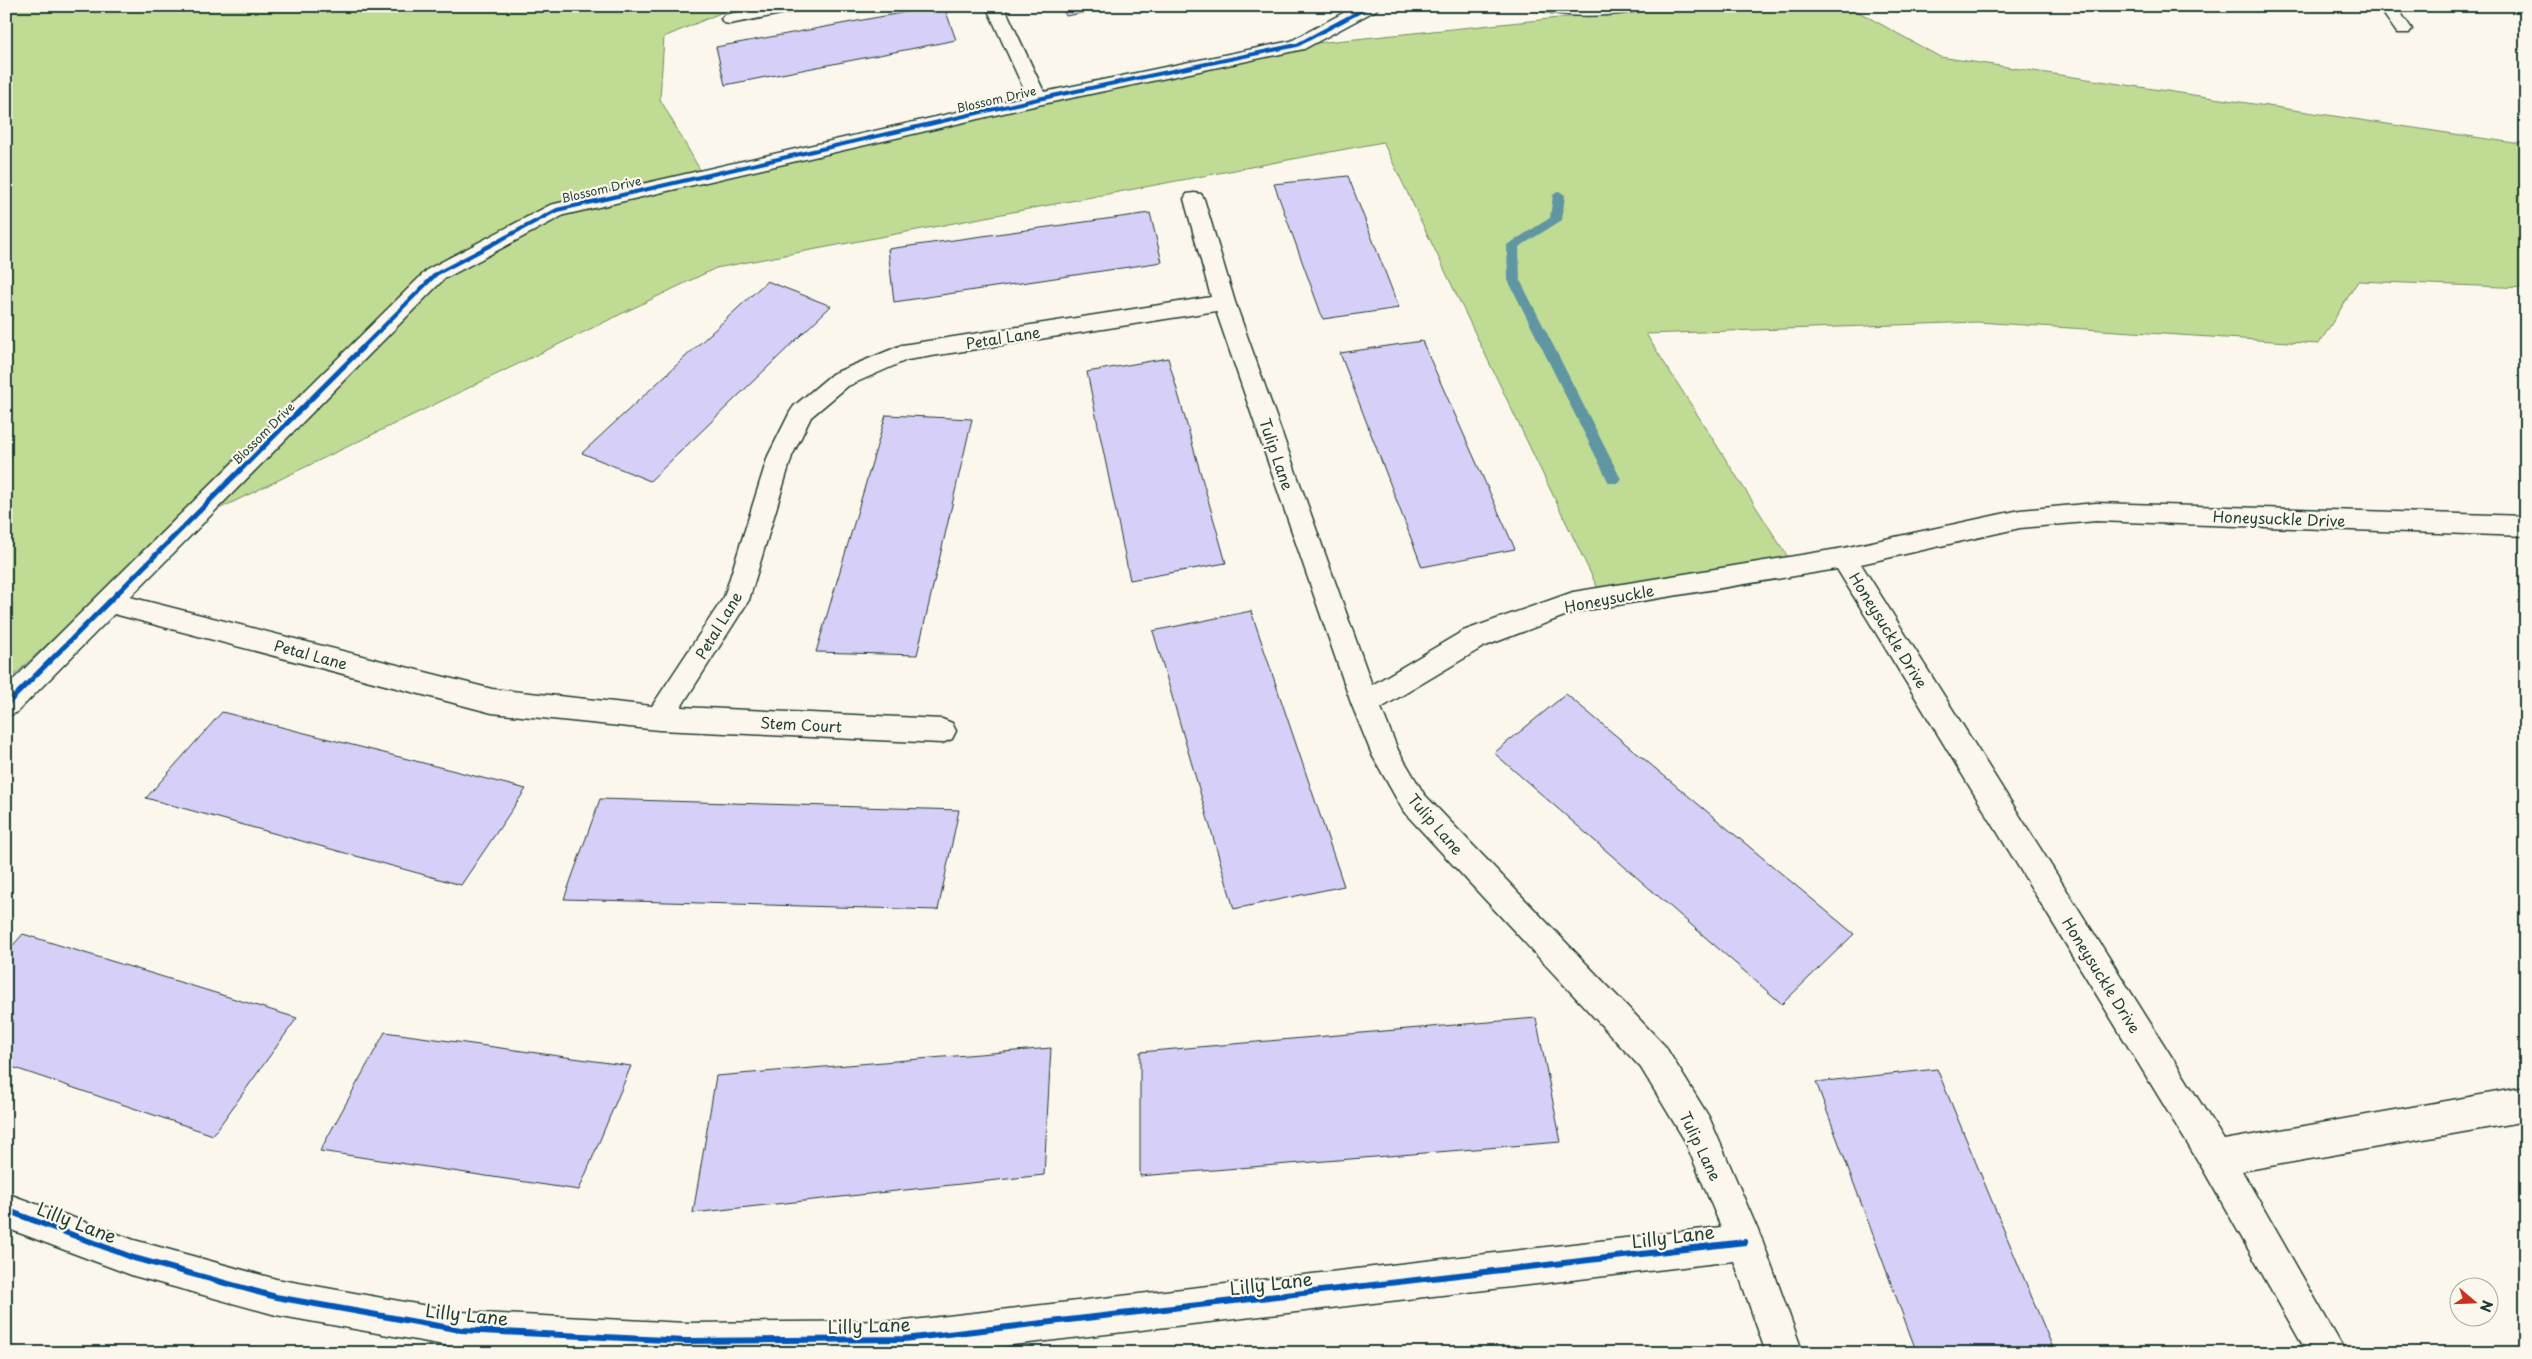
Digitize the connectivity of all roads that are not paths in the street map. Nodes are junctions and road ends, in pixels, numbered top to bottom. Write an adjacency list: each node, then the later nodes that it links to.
1 (796, 6): 7 (street)
2 (994, 6): 9 (street)
3 (1370, 6): 9 (street, Blossom Drive)
4 (1544, 6): 5 (street)
5 (1639, 6)
6 (2387, 6): 8 (street)
7 (730, 19)
8 (2403, 29)
9 (1038, 99): 14 (street, Blossom Drive)
10 (1194, 199): 11 (street, Tulip Lane)
11 (1224, 302): 15 (street, Tulip Lane); 17 (street, Petal Lane)
12 (2526, 526): 13 (street, Honeysuckle Drive)
13 (1844, 558): 15 (street, Honeysuckle); 20 (street, Honeysuckle Drive)
14 (109, 602): 16 (street, Blossom Drive); 17 (street, Petal Lane)
15 (1365, 703): 22 (street, Tulip Lane)
16 (6, 705)
17 (659, 718): 18 (street, Stem Court)
18 (942, 731)
19 (2526, 1104): 20 (street)
20 (2216, 1159): 24 (street, Honeysuckle Drive)
21 (6, 1210): 22 (street, Lilly Lane)
22 (1745, 1242): 23 (street, Tulip Lane)
23 (1786, 1353)
24 (2328, 1353)

